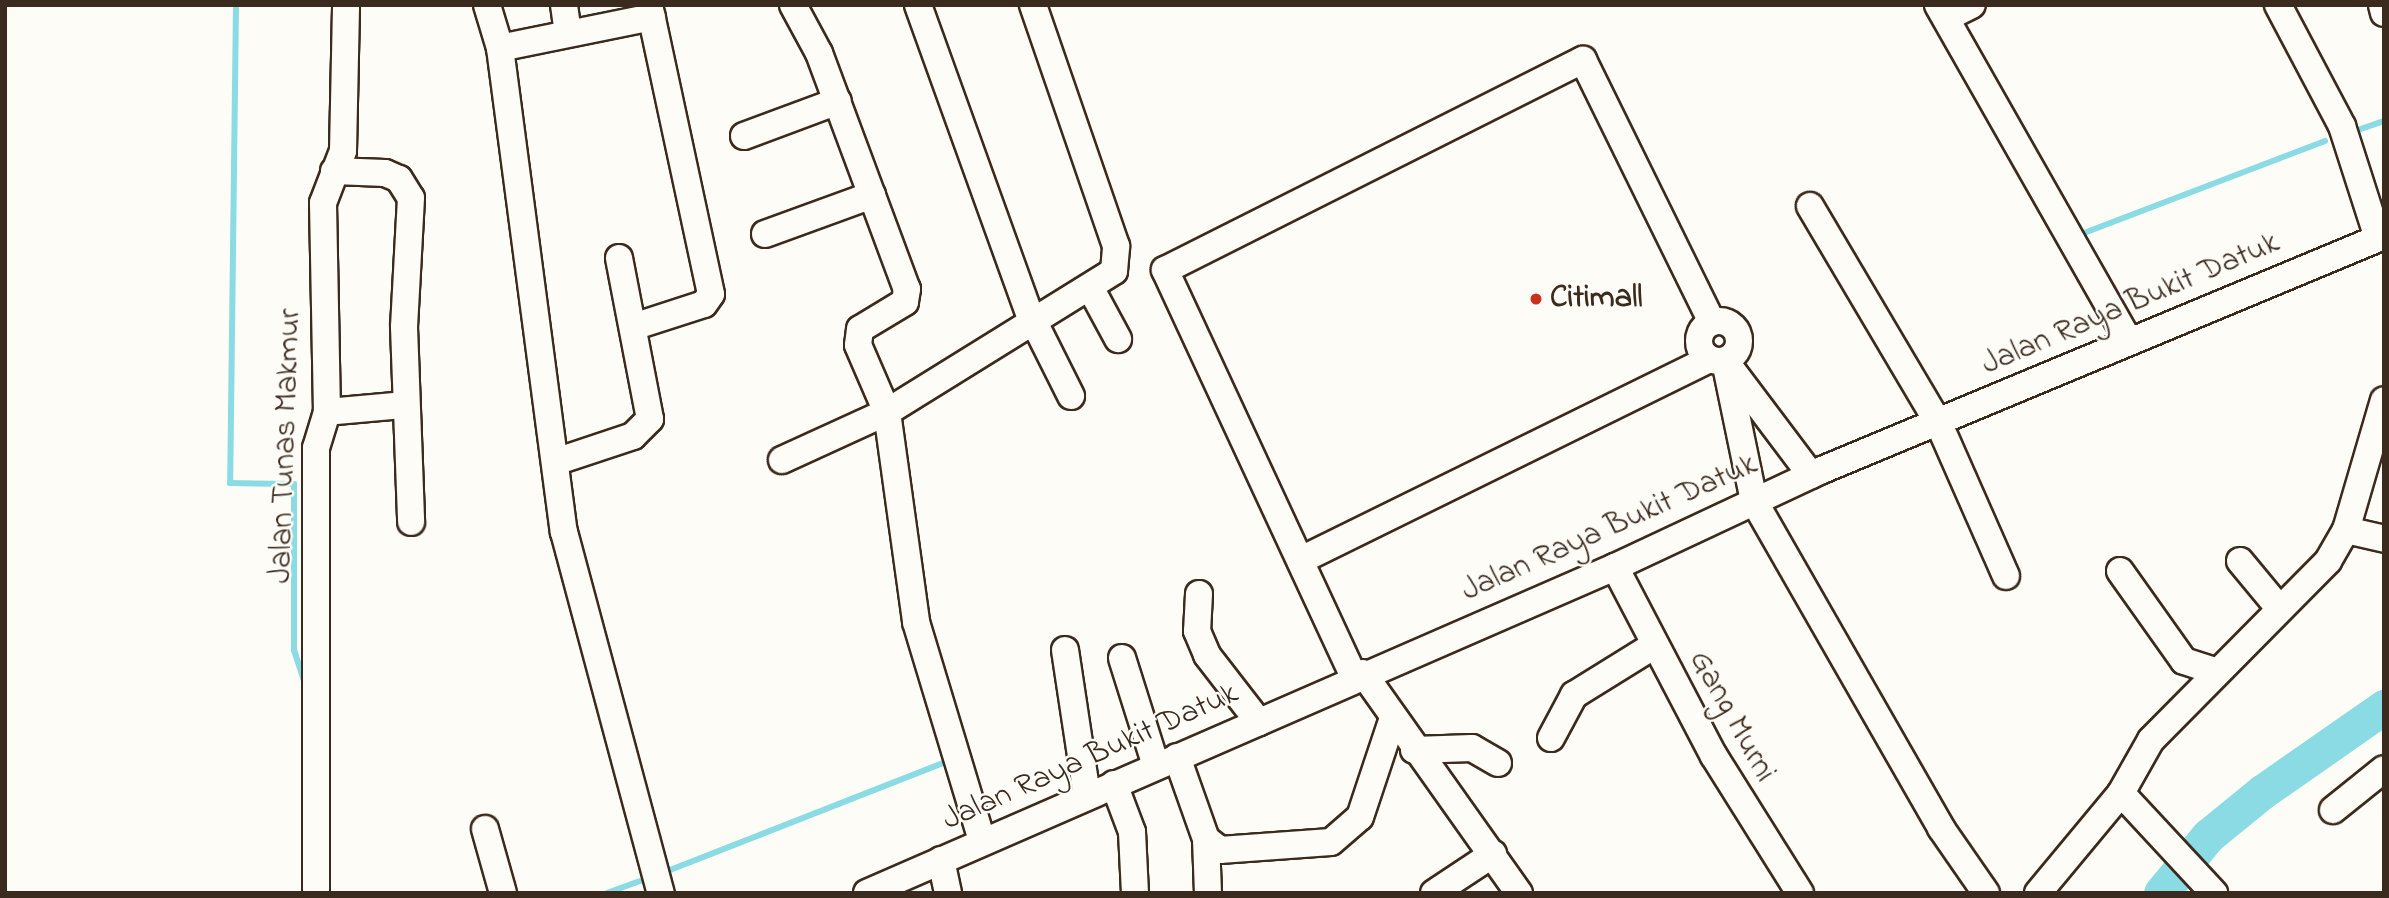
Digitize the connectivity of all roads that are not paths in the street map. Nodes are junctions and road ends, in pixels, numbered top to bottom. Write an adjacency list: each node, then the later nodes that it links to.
1 (346, 5): 17 (street, Jalan Tunas Makmur)
2 (487, 5): 14 (street)
3 (564, 5): 13 (street)
4 (793, 5): 15 (street)
5 (918, 5): 24 (street)
6 (1033, 5): 23 (street)
7 (1972, 5): 11 (street)
8 (2278, 5): 21 (street)
9 (2382, 5): 12 (street)
10 (650, 11): 13 (street); 25 (street)
11 (1942, 11): 27 (street)
12 (2384, 13)
13 (568, 33): 14 (street)
14 (500, 48): 36 (street)
15 (838, 101): 16 (street); 18 (street)
16 (744, 136)
17 (334, 171): 31 (street); 32 (street, Jalan Tunas Makmur)
18 (872, 195): 20 (street); 33 (street)
19 (1810, 206): 34 (street)
20 (765, 234)
21 (2381, 237): 27 (street, Jalan Raya Bukit Datuk)
22 (619, 258): 25 (street)
23 (1091, 289): 24 (street); 26 (street)
24 (1033, 322): 29 (street); 33 (street)
25 (636, 326): 36 (street)
26 (1118, 340)
27 (2129, 341): 34 (street, Jalan Raya Bukit Datuk)
28 (1717, 360): 37 (street); 38 (street); 42 (street); 42 (street)
29 (1071, 396)
30 (2384, 400): 40 (street)
31 (404, 405): 32 (street); 39 (street)
32 (327, 412): 71 (street, Jalan Tunas Makmur)
33 (887, 412): 35 (street); 67 (street)
34 (1939, 424): 37 (street, Jalan Raya Bukit Datuk); 46 (street)
35 (782, 460)
36 (555, 462): 73 (street)
37 (1811, 475): 38 (street, Jalan Raya Bukit Datuk)
38 (1755, 501): 44 (street, Jalan Raya Bukit Datuk); 81 (street)
39 (411, 523)
40 (2346, 530): 41 (street); 48 (street)
41 (2384, 539)
42 (1301, 560): 53 (street)
43 (2240, 561): 48 (street)
44 (1615, 567): 49 (street, Gang Murni); 53 (street, Jalan Raya Bukit Datuk)
45 (2120, 571): 52 (street)
46 (2006, 576)
47 (1199, 594): 55 (street)
48 (2279, 608): 52 (street)
49 (1653, 646): 56 (street); 80 (street, Gang Murni)
50 (1065, 650): 63 (street)
51 (1122, 657): 58 (street)
52 (2214, 671): 62 (street)
53 (1359, 675): 54 (street); 55 (street, Jalan Raya Bukit Datuk)
54 (1394, 718): 57 (street); 66 (street)
55 (1259, 722): 58 (street, Jalan Raya Bukit Datuk)
56 (1551, 738)
57 (1415, 750): 59 (street); 68 (street)
58 (1166, 761): 61 (street, Jalan Raya Bukit Datuk); 66 (street)
59 (1498, 763)
60 (2384, 769): 64 (street)
61 (1114, 784): 63 (street, Jalan Raya Bukit Datuk); 76 (street)
62 (2121, 793): 70 (street); 82 (street)
63 (1087, 796): 67 (street, Jalan Raya Bukit Datuk)
64 (2333, 810)
65 (485, 829): 72 (street)
66 (1206, 839): 77 (street)
67 (982, 841): 69 (street, Jalan Raya Bukit Datuk)
68 (1493, 854): 78 (street); 79 (street)
69 (941, 860): 74 (street, Jalan Raya Bukit Datuk); 75 (street)
70 (2210, 887)
71 (316, 893)
72 (503, 893)
73 (662, 893)
74 (867, 893)
75 (948, 893)
76 (1135, 893)
77 (1208, 893)
78 (1434, 893)
79 (1519, 893)
80 (1800, 893)
81 (1986, 893)
82 (2038, 893)

